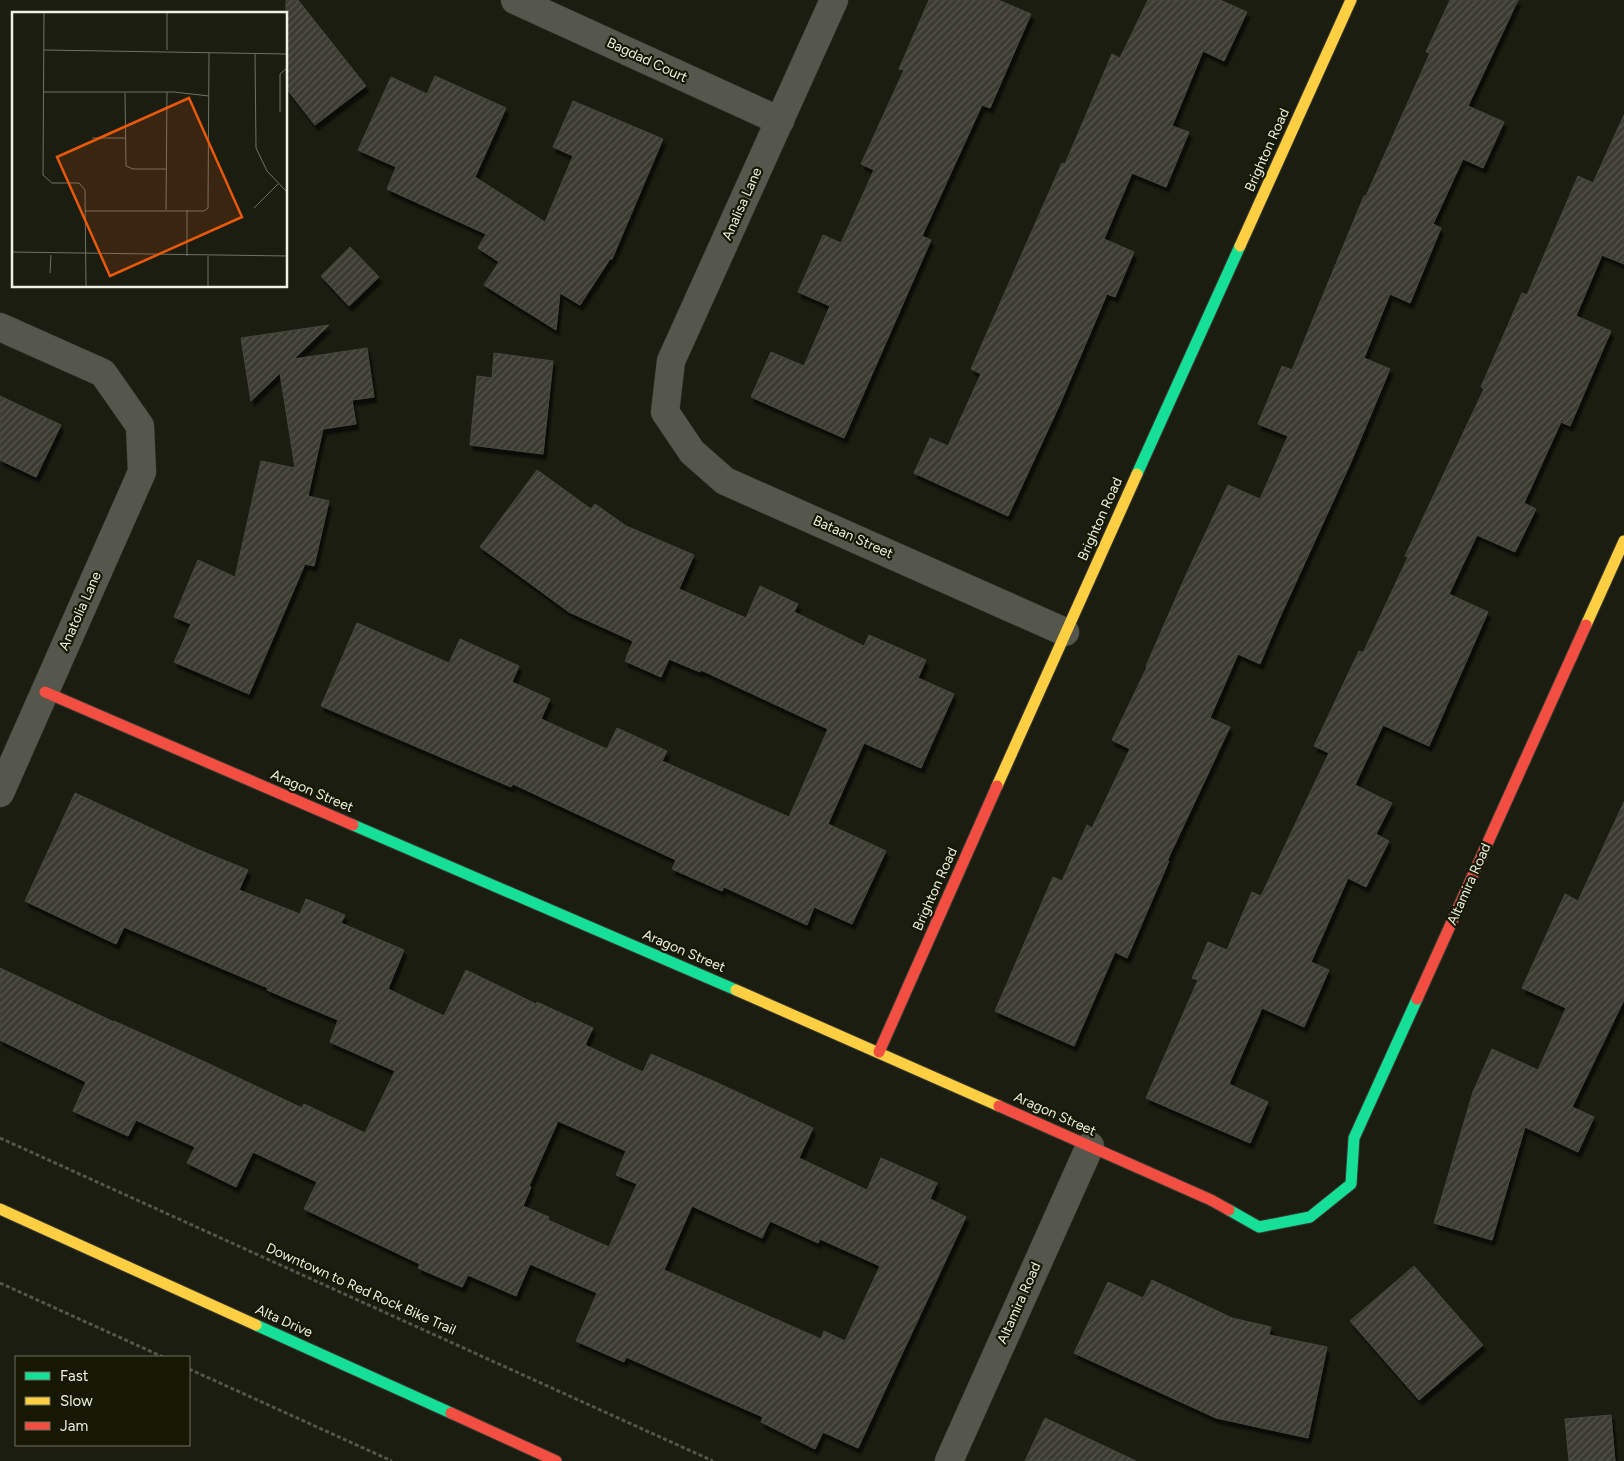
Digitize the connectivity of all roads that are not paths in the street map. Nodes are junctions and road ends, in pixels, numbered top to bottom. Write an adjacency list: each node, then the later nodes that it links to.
1 (515, 0): 4 (street, Bagdad Court)
2 (834, 0): 4 (street, Analisa Lane)
3 (1351, 0): 8 (street, Brighton Road)
4 (780, 121): 6 (street, Analisa Lane)
5 (0, 327): 9 (street, Anatolia Lane)
6 (664, 412): 8 (street, Bataan Street)
7 (1624, 541): 14 (street, Altamira Road)
8 (1065, 632): 11 (street, Brighton Road)
9 (44, 692): 10 (street, Anatolia Lane); 11 (street, Aragon Street)
10 (0, 793)
11 (879, 1052): 12 (street, Aragon Street)
12 (1090, 1146): 14 (street, Aragon Street); 16 (street, Altamira Road)
13 (0, 1209): 15 (street, Alta Drive)
14 (1310, 1217)
15 (556, 1461)
16 (949, 1461)

